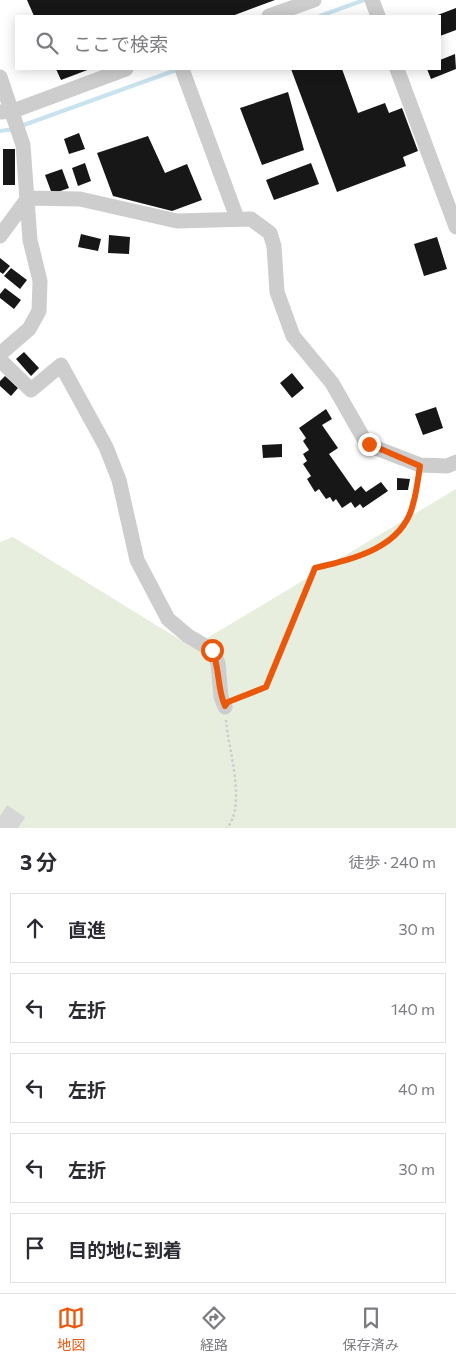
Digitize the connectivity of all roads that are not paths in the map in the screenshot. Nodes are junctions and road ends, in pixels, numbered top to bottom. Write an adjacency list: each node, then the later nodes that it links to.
1 (314, 0): 3 (street)
2 (372, 0): 4 (street)
3 (272, 15)
4 (378, 15)
5 (123, 70): 9 (street)
6 (182, 70): 11 (street)
7 (397, 70): 12 (street)
8 (0, 77): 9 (street)
9 (6, 112): 10 (street)
10 (28, 198): 11 (street); 13 (street); 14 (street)
11 (237, 218): 16 (street)
12 (456, 226)
13 (0, 236)
14 (0, 354)
15 (0, 360): 17 (street)
16 (456, 462)
17 (225, 706)

